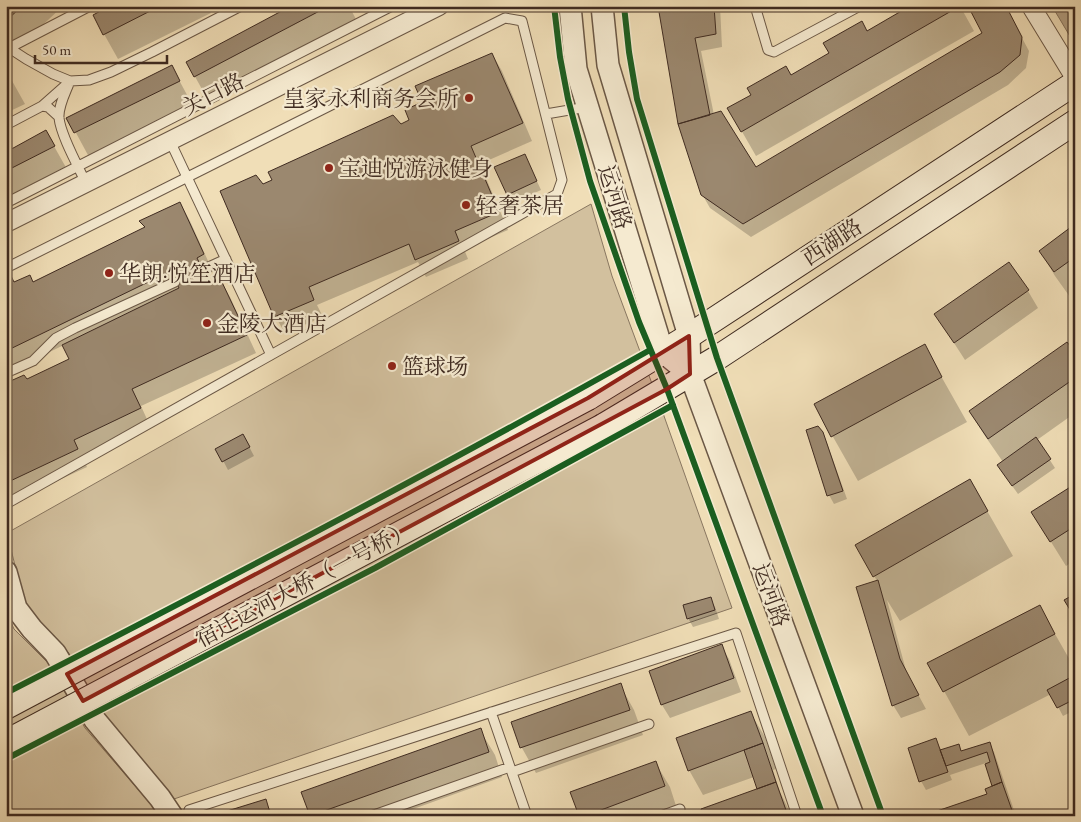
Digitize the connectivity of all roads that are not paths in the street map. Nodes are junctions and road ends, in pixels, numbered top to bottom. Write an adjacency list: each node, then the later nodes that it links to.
1 (90, 6): 10 (lane)
2 (240, 6): 12 (lane)
3 (392, 6): 21 (lane)
4 (439, 6): 20 (street, 关口路)
5 (570, 6): 15 (street, 运河路)
6 (602, 6): 30 (street, 运河路)
7 (755, 6): 8 (lane)
8 (860, 6)
9 (1031, 6): 11 (street)
10 (7, 47): 12 (lane)
11 (1075, 78)
12 (70, 81): 14 (lane); 17 (lane)
13 (1075, 83): 30 (main road, 西湖路)
14 (42, 106): 17 (lane); 19 (lane)
15 (587, 107): 16 (lane); 31 (street, 运河路)
16 (546, 114): 22 (lane); 32 (lane)
17 (59, 117): 21 (lane)
18 (1075, 122): 34 (main road, 西湖路)
19 (6, 124)
20 (170, 141): 22 (lane); 23 (street, 关口路)
21 (78, 166): 23 (lane); 24 (lane)
22 (188, 178): 26 (lane); 27 (lane)
23 (86, 183): 25 (street, 关口路)
24 (6, 203)
25 (6, 223)
26 (226, 259): 28 (lane); 32 (lane)
27 (6, 268)
28 (204, 269)
29 (175, 282): 33 (lane)
30 (690, 336): 31 (main road, 西湖路); 34 (street, 运河路)
31 (663, 352): 34 (street); 35 (main road, 西湖路)
32 (271, 355): 37 (lane)
33 (6, 374)
34 (690, 374): 36 (main road, 西湖路); 51 (street, 运河路)
35 (588, 398): 39 (main road, 宿迁运河大桥（一号桥）, bridge)
36 (603, 426): 42 (main road, 宿迁运河大桥（一号桥）, bridge)
37 (6, 504)
38 (6, 572): 45 (street)
39 (6, 707)
40 (491, 712): 43 (lane); 46 (lane); 50 (lane)
41 (649, 724): 43 (lane)
42 (6, 742)
43 (511, 769): 47 (lane); 48 (lane)
44 (680, 809): 49 (lane)
45 (172, 816)
46 (192, 816)
47 (371, 816)
48 (527, 816)
49 (661, 816)
50 (797, 816)
51 (853, 816)

